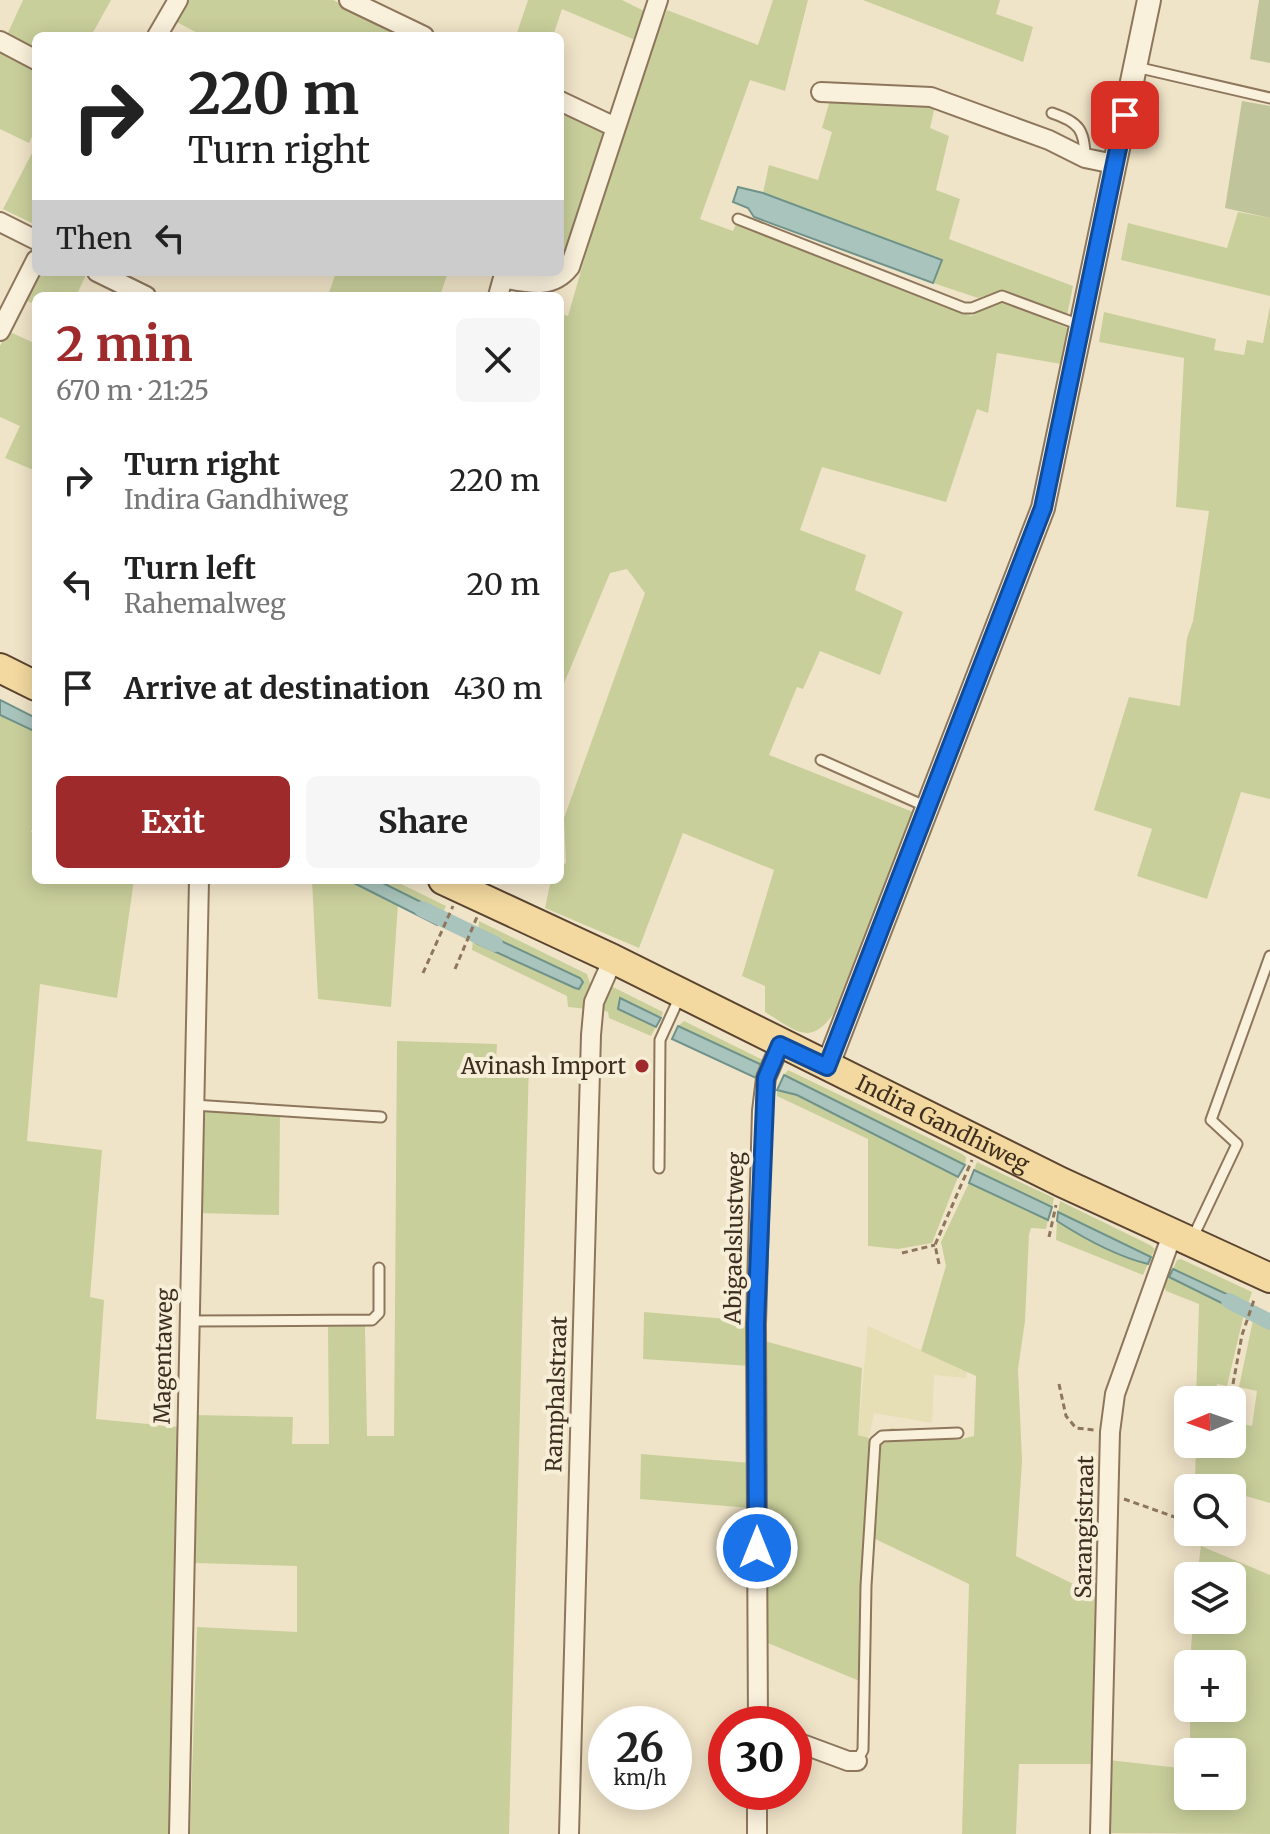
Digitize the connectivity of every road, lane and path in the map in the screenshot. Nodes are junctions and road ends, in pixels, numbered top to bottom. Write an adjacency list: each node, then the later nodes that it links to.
1 (178, 0): 5 (street)
2 (349, 0): 6 (street)
3 (658, 0): 14 (street)
4 (1149, 0): 9 (street)
5 (159, 32)
6 (416, 32)
7 (0, 41): 8 (street)
8 (32, 58)
9 (1136, 67): 11 (lane); 16 (street)
10 (821, 92): 15 (street)
11 (1270, 98)
12 (564, 103): 14 (street)
13 (1052, 113): 15 (lane)
14 (615, 127): 21 (street)
15 (1085, 158): 16 (street)
16 (1114, 164): 26 (street)
17 (738, 219): 26 (lane)
18 (0, 222): 19 (street)
19 (32, 238)
20 (32, 268): 27 (street)
21 (564, 275)
22 (105, 276): 25 (street)
23 (563, 276): 24 (street)
24 (501, 287)
25 (138, 292)
26 (1080, 325): 31 (street)
27 (0, 331)
28 (0, 668): 29 (main road)
29 (32, 684)
30 (821, 760): 31 (lane)
31 (927, 807): 40 (street)
32 (199, 884): 41 (street, Magentaweg)
33 (463, 889): 35 (main road, Indira Gandhiweg); 36 (path); 37 (path)
34 (1270, 956): 47 (lane)
35 (613, 959): 38 (main road, Indira Gandhiweg); 65 (street, Ramphalstraat)
36 (455, 969)
37 (423, 973)
38 (675, 1006): 39 (main road, Indira Gandhiweg); 43 (lane)
39 (780, 1045): 40 (main road, Indira Gandhiweg); 60 (street, Abigaelslustweg)
40 (827, 1067): 45 (main road, Indira Gandhiweg)
41 (193, 1105): 42 (lane); 53 (street, Magentaweg)
42 (381, 1117)
43 (659, 1168)
44 (963, 1180): 48 (path)
45 (1061, 1182): 46 (path); 47 (main road, Indira Gandhiweg)
46 (1049, 1237)
47 (1177, 1240): 52 (main road, Indira Gandhiweg); 56 (street, Sarangistraat)
48 (935, 1245): 49 (path); 50 (path)
49 (902, 1253)
50 (939, 1264)
51 (379, 1268): 53 (lane)
52 (1266, 1276): 55 (path)
53 (188, 1321): 64 (street, Magentaweg)
54 (1059, 1384): 56 (path)
55 (1233, 1384)
56 (1110, 1432): 58 (street, Sarangistraat)
57 (958, 1433): 62 (lane)
58 (1108, 1497): 59 (path); 67 (street, Sarangistraat)
59 (1174, 1517)
60 (758, 1706)
61 (812, 1748): 62 (street)
62 (857, 1761)
63 (757, 1810): 66 (street)
64 (179, 1834)
65 (569, 1834)
66 (757, 1834)
67 (1100, 1834)

